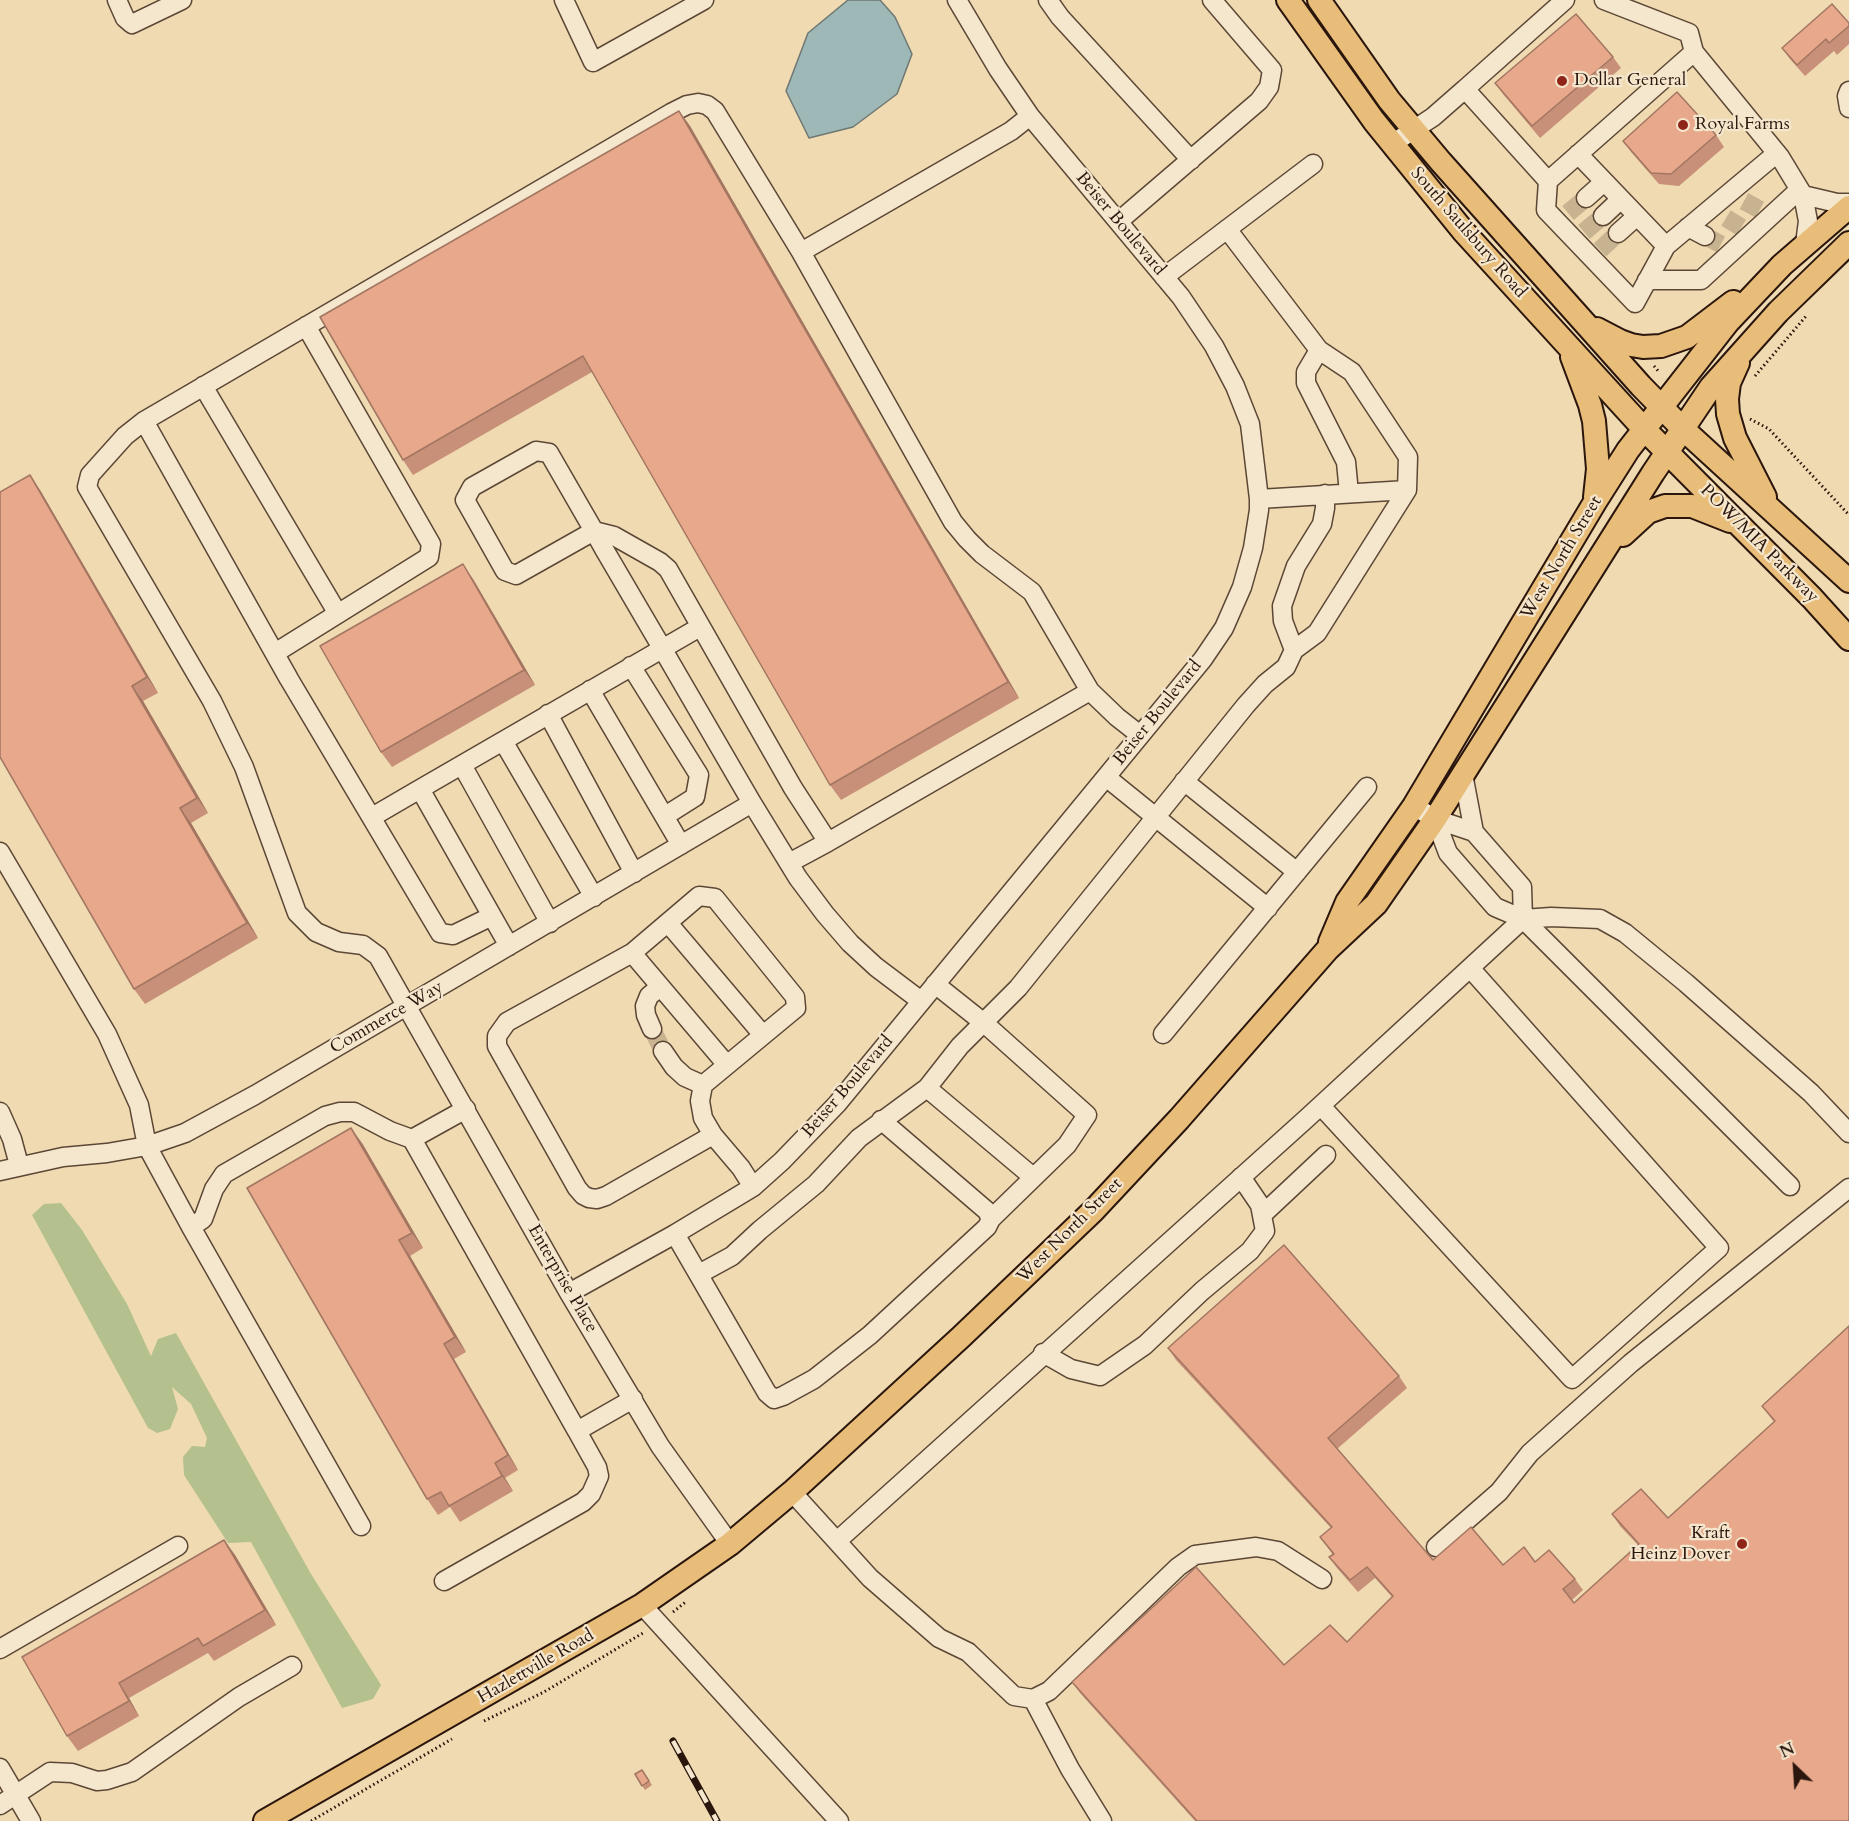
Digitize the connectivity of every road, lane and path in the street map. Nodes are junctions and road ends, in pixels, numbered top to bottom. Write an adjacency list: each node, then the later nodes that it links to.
1 (117, 0): 2 (street)
2 (182, 0)
3 (564, 0): 4 (street)
4 (704, 0)
5 (957, 0): 16 (street, Beiser Boulevard)
6 (1048, 0): 21 (street)
7 (1212, 0): 21 (street)
8 (1288, 0): 18 (main road, South Saulsbury Road)
9 (1319, 0): 17 (main road, South Saulsbury Road)
10 (1565, 0): 13 (street)
11 (1604, 0): 12 (street)
12 (1694, 52): 19 (street); 20 (street)
13 (1465, 89): 17 (street); 23 (street)
14 (1849, 91): 15 (street)
15 (1849, 108)
16 (1030, 116): 31 (street, Beiser Boulevard); 39 (street)
17 (1414, 129): 18 (street); 44 (main road, South Saulsbury Road)
18 (1392, 144): 46 (main road, South Saulsbury Road)
19 (1777, 153): 25 (street); 32 (street)
20 (1578, 154): 23 (street); 24 (street)
21 (1191, 160): 31 (street)
22 (1313, 164): 33 (street)
23 (1548, 181): 42 (street)
24 (1604, 182): 26 (street); 27 (street)
25 (1801, 192): 28 (street); 37 (street); 42 (street)
26 (1586, 198)
27 (1621, 200): 29 (street); 30 (street)
28 (1849, 205): 37 (main road, West North Street)
29 (1603, 216)
30 (1637, 216): 34 (street); 38 (street)
31 (1119, 221): 41 (street, Beiser Boulevard)
32 (1688, 227): 35 (street); 38 (street)
33 (1227, 229): 41 (street); 48 (street)
34 (1618, 234)
35 (1705, 236)
36 (1849, 243): 47 (main road, West North Street)
37 (1805, 244): 40 (main road, West North Street)
38 (1666, 246): 42 (street)
39 (801, 252): 45 (street, Enterprise Place); 78 (street, Enterprise Place)
40 (1782, 266): 44 (main road); 53 (main road, West North Street)
41 (1164, 277): 62 (street, Beiser Boulevard)
42 (1647, 280)
43 (1813, 307): 51 (path)
44 (1582, 320): 53 (main road, South Saulsbury Road)
45 (306, 326): 52 (street, Enterprise Place); 70 (street)
46 (1567, 346): 57 (main road, South Saulsbury Road); 63 (main road)
47 (1748, 346): 55 (main road); 56 (main road, West North Street)
48 (1319, 350): 59 (street); 60 (street)
49 (1654, 367): 50 (path)
50 (1659, 372)
51 (1753, 379)
52 (203, 386): 54 (street, Enterprise Place); 70 (street)
53 (1661, 407): 56 (main road, South Saulsbury Road); 57 (main road, West North Street)
54 (144, 421): 75 (street); 114 (street, Enterprise Place)
55 (1736, 421): 64 (main road); 65 (path)
56 (1682, 428): 58 (main road, West North Street); 64 (main road, POW/MIA Parkway)
57 (1644, 429): 58 (main road, South Saulsbury Road); 63 (main road, West North Street)
58 (1667, 452): 66 (main road, POW/MIA Parkway); 68 (main road, West North Street)
59 (1407, 490): 60 (street); 74 (street)
60 (1349, 493): 61 (street)
61 (1325, 494): 62 (street); 74 (street)
62 (1258, 499): 80 (street, Beiser Boulevard)
63 (1595, 502): 89 (main road, West North Street)
64 (1771, 510): 69 (main road, POW/MIA Parkway)
65 (1849, 515)
66 (1740, 526): 68 (main road); 72 (main road, POW/MIA Parkway)
67 (594, 531): 67 (street); 71 (street); 73 (street)
68 (1597, 562): 83 (main road, West North Street)
69 (1849, 581)
70 (338, 614): 75 (street)
71 (700, 627): 73 (street); 95 (street)
72 (1849, 639)
73 (662, 648): 76 (street); 88 (street)
74 (1294, 650): 85 (street)
75 (274, 653): 91 (street)
76 (632, 666): 77 (street); 90 (street)
77 (590, 690): 79 (street); 90 (street)
78 (1090, 691): 80 (street, Enterprise Place); 95 (street)
79 (548, 714): 81 (street); 100 (street)
80 (1140, 735): 84 (street, Beiser Boulevard)
81 (503, 741): 82 (street); 101 (street)
82 (462, 765): 87 (street); 105 (street)
83 (1464, 774): 93 (main road, West North Street); 94 (street)
84 (1106, 777): 92 (street); 111 (street, Beiser Boulevard)
85 (1184, 781): 92 (street); 99 (street)
86 (1367, 788): 99 (street)
87 (420, 789): 91 (street); 103 (street)
88 (752, 803): 96 (street, Commerce Way); 98 (street)
89 (1414, 806): 93 (street); 108 (main road, West North Street)
90 (665, 816): 96 (street)
91 (372, 817): 103 (street)
92 (1155, 817): 102 (street); 115 (street)
93 (1435, 819): 94 (street); 104 (street); 108 (main road, West North Street)
94 (1474, 832): 104 (street)
95 (828, 842): 98 (street)
96 (681, 845): 100 (street, Commerce Way)
97 (0, 852): 130 (street)
98 (789, 863): 113 (street)
99 (1297, 872): 102 (street)
100 (634, 873): 101 (street, Commerce Way)
101 (594, 897): 105 (street, Commerce Way)
102 (1268, 908): 117 (street)
103 (492, 916): 107 (street)
104 (1523, 919): 110 (street); 127 (street); 136 (street)
105 (550, 923): 107 (street, Commerce Way)
106 (668, 923): 109 (street); 118 (street); 118 (street)
107 (509, 946): 114 (street, Commerce Way)
108 (1328, 949): 148 (main road, West North Street)
109 (632, 953): 112 (street); 128 (street)
110 (1470, 968): 123 (street); 123 (street)
111 (935, 984): 113 (street, Beiser Boulevard); 115 (street)
112 (660, 987): 116 (street); 120 (street)
113 (921, 1001): 137 (street, Beiser Boulevard)
114 (406, 1007): 124 (street, Enterprise Place); 130 (street, Commerce Way)
115 (984, 1023): 122 (street); 134 (street)
116 (652, 1029)
117 (1163, 1034)
118 (763, 1035): 120 (street)
119 (663, 1051): 121 (street)
120 (727, 1065): 121 (street)
121 (703, 1085): 128 (street)
122 (927, 1088): 126 (street); 134 (street)
123 (1321, 1106): 135 (street)
124 (466, 1109): 129 (street); 144 (street, Enterprise Place)
125 (0, 1112): 132 (street)
126 (881, 1120): 140 (street); 143 (street)
127 (1849, 1132)
128 (713, 1135): 137 (street)
129 (412, 1139): 141 (street); 147 (street)
130 (147, 1146): 132 (street, Commerce Way); 141 (street)
131 (1326, 1155): 139 (street)
132 (19, 1165): 133 (street, Commerce Way)
133 (0, 1171)
134 (1033, 1177): 140 (street)
135 (1241, 1177): 139 (street); 145 (street)
136 (1790, 1186)
137 (753, 1187): 142 (street, Beiser Boulevard)
138 (1849, 1188): 153 (street)
139 (1262, 1215): 145 (street)
140 (991, 1219): 143 (street)
141 (191, 1227): 149 (street)
142 (675, 1234): 143 (street); 144 (street, Beiser Boulevard)
143 (699, 1274)
144 (569, 1293): 146 (street, Enterprise Place)
145 (1043, 1353): 150 (street)
146 (633, 1399): 147 (street); 151 (street, Enterprise Place)
147 (577, 1431): 155 (street)
148 (792, 1492): 150 (street); 151 (main road, Hazlettville Road)
149 (361, 1526)
150 (837, 1541): 161 (street)
151 (730, 1544): 157 (main road, Hazlettville Road)
152 (178, 1546): 159 (street)
153 (1436, 1547)
154 (1322, 1579): 161 (street)
155 (444, 1581)
156 (696, 1594): 158 (path)
157 (642, 1605): 158 (street); 168 (main road, Hazlettville Road)
158 (659, 1623): 162 (path); 170 (street)
159 (0, 1649)
160 (292, 1666): 165 (street)
161 (1034, 1699): 171 (street)
162 (474, 1726)
163 (454, 1738): 169 (path)
164 (0, 1768): 165 (street)
165 (16, 1796): 166 (street); 167 (street)
166 (0, 1805)
167 (31, 1821)
168 (265, 1821)
169 (311, 1821)
170 (839, 1821)
171 (1102, 1821)

